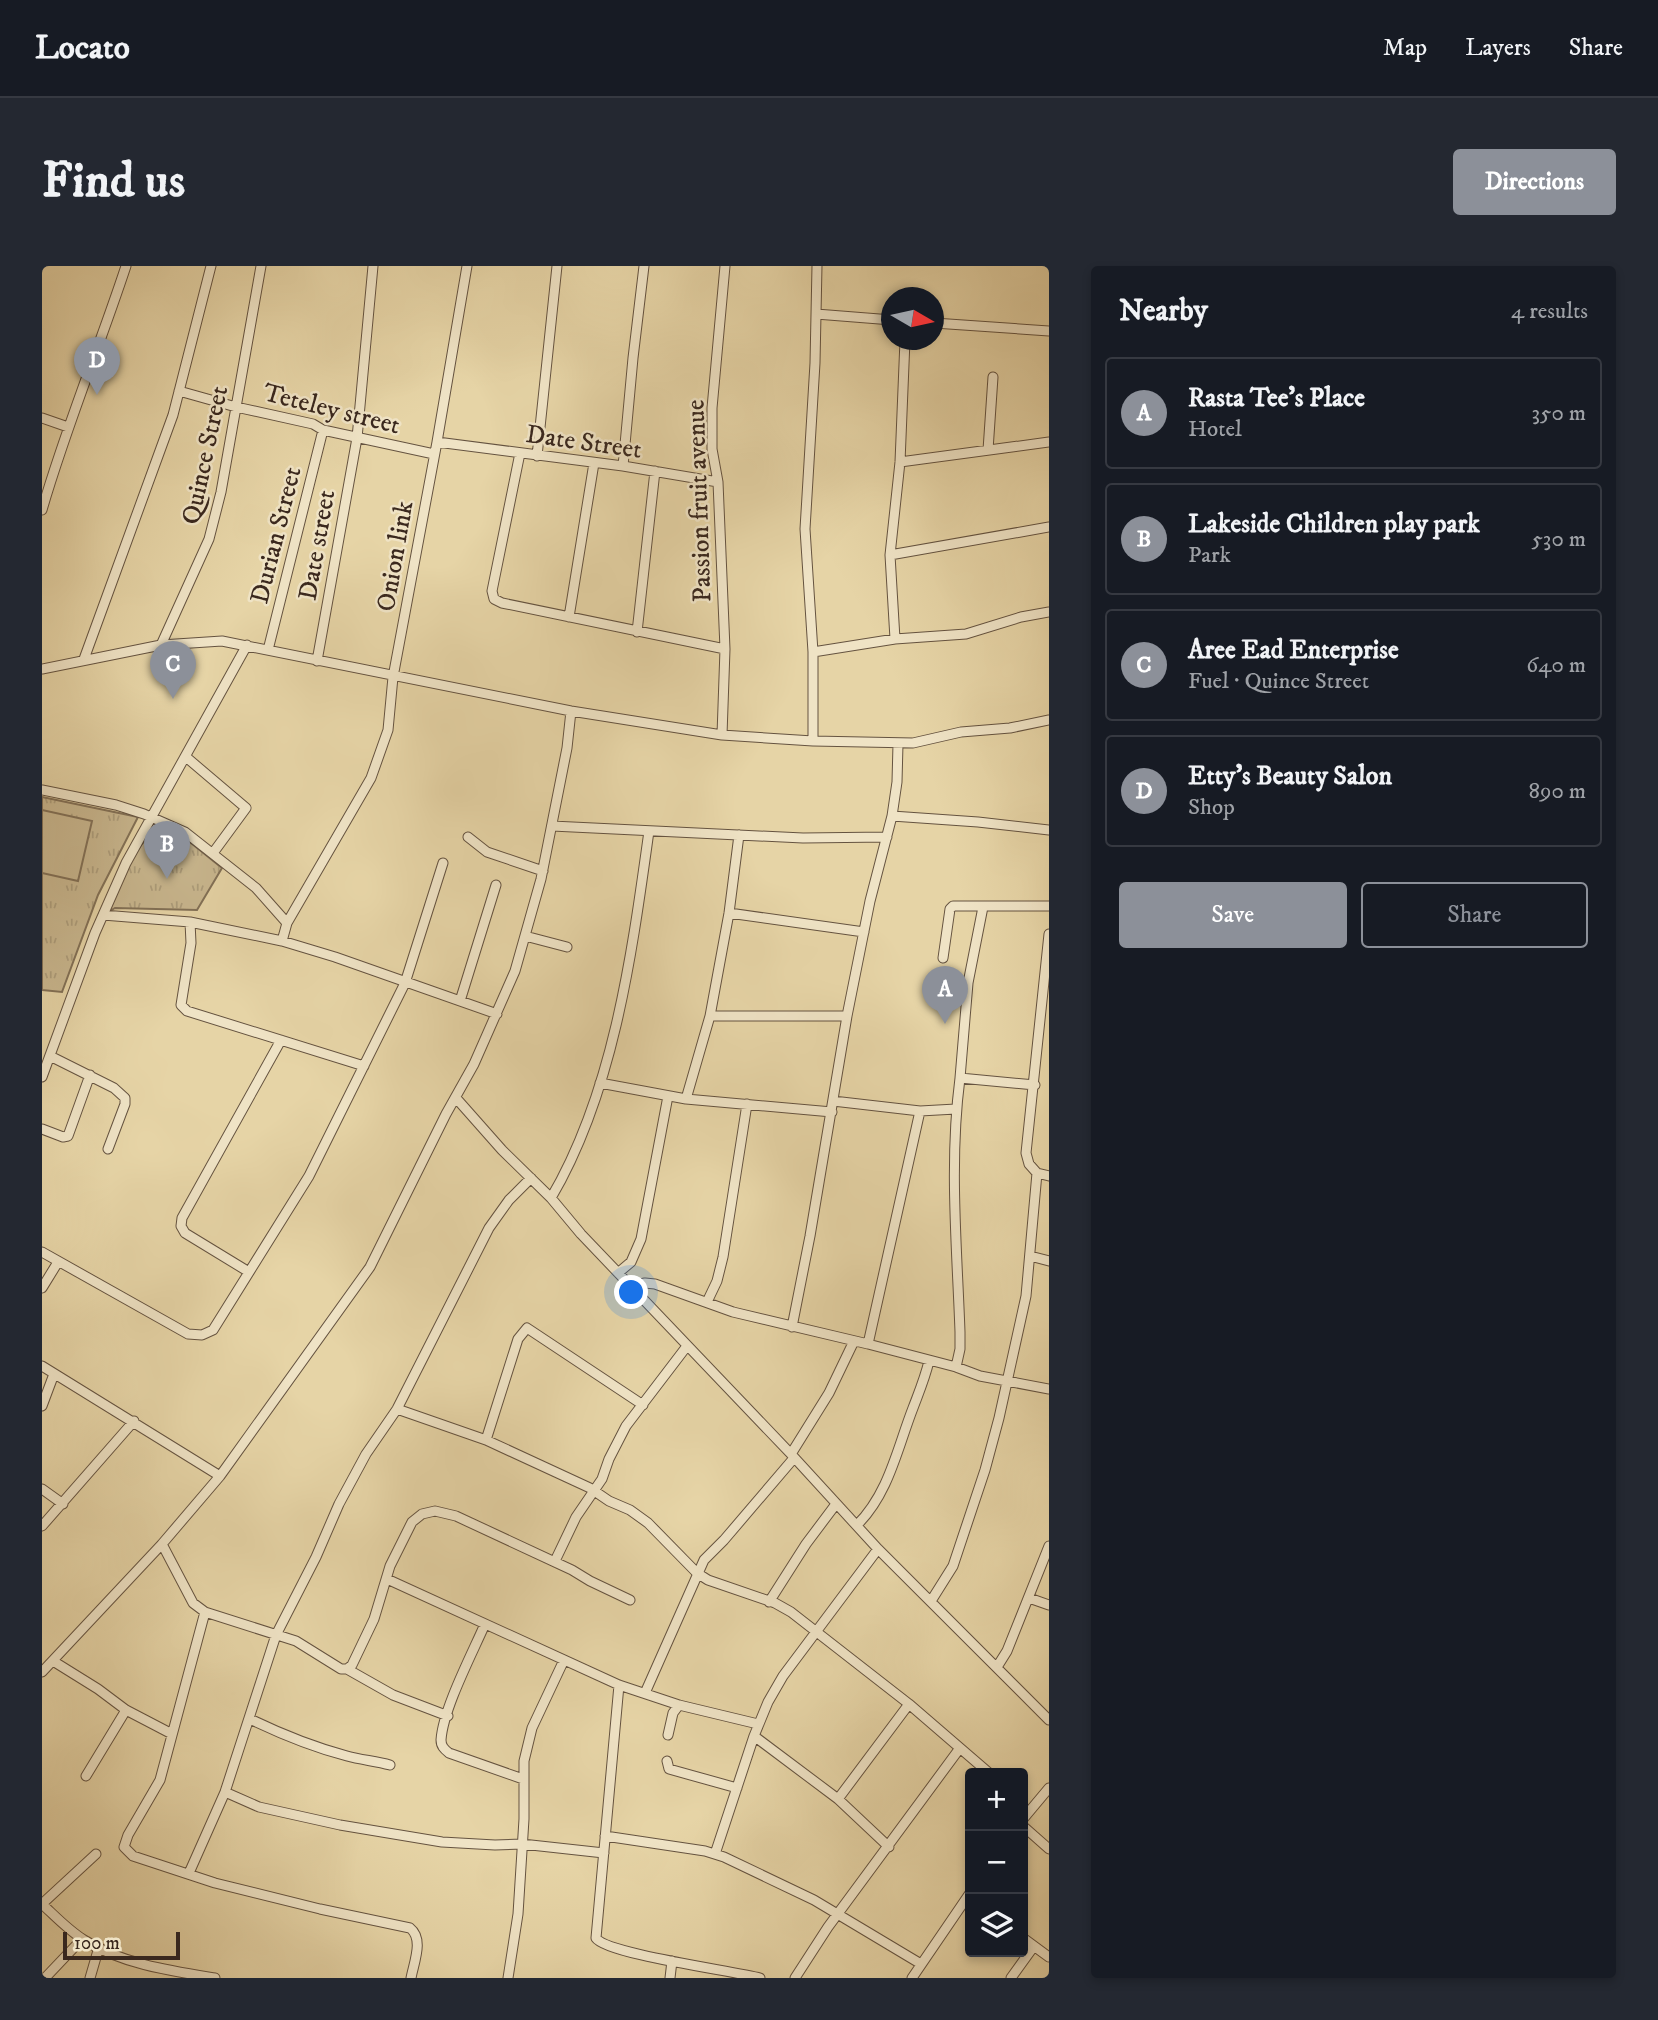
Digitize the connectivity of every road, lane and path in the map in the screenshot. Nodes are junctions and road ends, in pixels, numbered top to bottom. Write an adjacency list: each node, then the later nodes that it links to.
1 (126, 266): 19 (street)
2 (211, 266): 16 (street)
3 (261, 266): 17 (street, Quince Street)
4 (373, 266): 21 (street, Date street)
5 (467, 266): 22 (street, Onion link)
6 (557, 266): 27 (street)
7 (644, 266): 30 (street)
8 (725, 266): 32 (street, Passion fruit avenue)
9 (817, 266): 10 (street)
10 (816, 314): 11 (street); 44 (street)
11 (881, 319)
12 (944, 324): 13 (street)
13 (1049, 331)
14 (905, 350): 28 (street)
15 (993, 377): 24 (street)
16 (179, 391): 17 (street, Teteley street); 45 (street)
17 (236, 407): 20 (street, Teteley street); 40 (street, Quince Street)
18 (42, 418): 19 (street)
19 (68, 427): 33 (street)
20 (323, 430): 21 (street, Teteley street); 43 (street, Durian Street)
21 (357, 438): 26 (street, Teteley street); 46 (street, Date street)
22 (441, 442): 25 (street, Date Street); 26 (street, Onion link)
23 (1049, 442): 24 (street)
24 (988, 450): 28 (street)
25 (520, 453): 27 (street, Date Street); 37 (street)
26 (434, 454): 48 (street, Onion link)
27 (537, 456): 29 (street, Date Street)
28 (900, 462): 35 (street)
29 (594, 463): 30 (street, Date Street); 37 (street)
30 (623, 466): 31 (street, Date Street)
31 (655, 471): 32 (street, Date Street); 38 (street)
32 (718, 482): 42 (street, Passion fruit avenue)
33 (42, 510)
34 (1049, 527): 35 (street)
35 (890, 555): 39 (street)
36 (1049, 612): 39 (street)
37 (569, 617): 38 (street)
38 (637, 632): 42 (street)
39 (895, 639): 44 (street)
40 (160, 645): 41 (street); 45 (street)
41 (247, 645): 43 (street); 54 (street)
42 (725, 649): 51 (street, Passion fruit avenue)
43 (268, 650): 46 (street)
44 (813, 652): 52 (street)
45 (84, 659): 47 (street)
46 (317, 661): 48 (street)
47 (42, 669)
48 (393, 677): 49 (street); 73 (street, Onion link)
49 (571, 711): 51 (street); 58 (street)
50 (1049, 720): 53 (street)
51 (722, 735): 52 (street)
52 (813, 741): 53 (street)
53 (898, 744): 56 (street)
54 (186, 757): 57 (street); 64 (street)
55 (42, 790): 57 (street)
56 (892, 816): 59 (street); 62 (street)
57 (153, 818): 64 (street); 71 (street)
58 (552, 826): 60 (street); 66 (street)
59 (1049, 830)
60 (649, 831): 61 (street); 91 (street)
61 (739, 835): 62 (street); 70 (street)
62 (887, 836): 74 (street)
63 (468, 837): 66 (street)
64 (213, 853): 73 (street)
65 (443, 863): 80 (street)
66 (543, 871): 76 (street)
67 (496, 885): 81 (street)
68 (1049, 906): 69 (street)
69 (983, 907): 79 (street); 90 (street)
70 (729, 913): 74 (street); 83 (street)
71 (103, 915): 72 (street); 86 (street)
72 (190, 922): 77 (street); 85 (street)
73 (287, 923): 77 (street, Onion link)
74 (864, 932): 84 (street)
75 (1049, 934): 92 (street)
76 (525, 936): 78 (street); 82 (street)
77 (282, 941): 80 (street)
78 (567, 947)
79 (943, 958)
80 (405, 983): 81 (street); 87 (street)
81 (460, 1001): 82 (street)
82 (497, 1014): 94 (street)
83 (710, 1016): 84 (street); 95 (street)
84 (847, 1016): 96 (street)
85 (281, 1040): 87 (street); 111 (street)
86 (50, 1056): 88 (street); 89 (street)
87 (363, 1066): 111 (street)
88 (90, 1075): 101 (street); 102 (street)
89 (42, 1077)
90 (960, 1078): 92 (street); 98 (street)
91 (600, 1083): 93 (street); 106 (street)
92 (1035, 1085): 103 (street)
93 (668, 1096): 95 (street); 112 (street)
94 (456, 1098): 105 (street); 132 (street)
95 (686, 1099): 97 (street)
96 (833, 1101): 99 (street); 100 (street)
97 (747, 1104): 100 (street); 115 (street)
98 (956, 1110): 99 (street); 122 (street)
99 (920, 1111): 118 (street)
100 (832, 1112): 116 (street)
101 (42, 1129)
102 (108, 1149)
103 (1037, 1173): 104 (street); 108 (street)
104 (1049, 1176)
105 (531, 1178): 106 (street); 128 (street)
106 (551, 1198): 112 (street)
107 (42, 1252): 110 (street)
108 (1030, 1256): 109 (street); 124 (street)
109 (1049, 1261)
110 (58, 1262): 111 (street); 114 (street)
111 (249, 1272)
112 (618, 1273): 113 (street)
113 (630, 1286): 115 (street); 119 (street)
114 (42, 1288)
115 (707, 1302): 116 (street)
116 (792, 1326): 117 (street)
117 (854, 1341): 118 (street); 131 (street)
118 (868, 1344): 120 (street)
119 (687, 1346): 126 (street); 131 (street)
120 (929, 1361): 122 (street); 137 (street)
121 (42, 1366): 123 (street)
122 (956, 1367): 124 (street)
123 (54, 1374): 127 (street); 129 (street)
124 (1007, 1379): 125 (street); 147 (street)
125 (1049, 1389)
126 (643, 1405): 130 (street); 134 (street)
127 (42, 1406)
128 (397, 1409): 130 (street); 153 (street)
129 (134, 1421): 132 (street); 135 (street)
130 (486, 1440): 134 (street)
131 (793, 1456): 136 (street); 143 (street)
132 (219, 1476): 139 (street)
133 (42, 1489): 135 (street)
134 (594, 1492): 142 (street); 143 (street)
135 (63, 1504): 138 (street)
136 (836, 1504): 137 (street); 148 (street)
137 (857, 1525): 141 (street)
138 (42, 1526)
139 (162, 1544): 150 (street); 155 (street)
140 (1049, 1546): 145 (street)
141 (878, 1549): 147 (street); 152 (street)
142 (555, 1561): 144 (street); 146 (street)
143 (697, 1573): 148 (street); 160 (street)
144 (387, 1579): 151 (street); 157 (street)
145 (1029, 1598): 149 (street); 156 (street)
146 (630, 1600)
147 (930, 1601): 156 (street)
148 (769, 1602): 152 (street)
149 (1049, 1605)
150 (205, 1612): 153 (street); 168 (street)
151 (485, 1624): 154 (street); 164 (street)
152 (817, 1633): 161 (street); 167 (street)
153 (276, 1635): 157 (street); 165 (street)
154 (564, 1660): 159 (street); 176 (street)
155 (53, 1661): 158 (street); 163 (street)
156 (997, 1667): 166 (street)
157 (347, 1669): 164 (street)
158 (42, 1672)
159 (619, 1685): 160 (street); 183 (street)
160 (645, 1693): 162 (street)
161 (909, 1704): 171 (street); 180 (street)
162 (679, 1705): 167 (street); 169 (street)
163 (126, 1710): 168 (street); 175 (street)
164 (447, 1716): 176 (street)
165 (250, 1719): 173 (street); 179 (street)
166 (1049, 1720)
167 (758, 1724): 170 (street)
168 (172, 1734): 190 (street)
169 (668, 1735)
170 (754, 1736): 177 (street); 180 (street)
171 (960, 1748): 174 (street); 185 (street)
172 (667, 1761): 177 (street)
173 (390, 1765)
174 (983, 1768)
175 (86, 1776)
176 (523, 1779): 184 (street)
177 (737, 1788): 189 (street)
178 (1049, 1788): 181 (street)
179 (225, 1792): 184 (street); 190 (street)
180 (838, 1798): 185 (street)
181 (1028, 1804)
182 (1028, 1830): 186 (street)
183 (605, 1836): 187 (street); 189 (street)
184 (522, 1844): 187 (street); 206 (street)
185 (889, 1847): 193 (street)
186 (1049, 1849)
187 (604, 1853): 199 (street)
188 (96, 1854): 192 (street)
189 (715, 1854): 193 (street)
190 (189, 1873): 205 (street)
191 (965, 1903): 200 (street)
192 (42, 1904): 194 (street)
193 (838, 1914): 200 (street); 209 (street)
194 (82, 1939): 197 (street); 202 (street)
195 (1028, 1942): 196 (street)
196 (1034, 1946): 198 (street); 211 (street)
197 (99, 1947): 201 (street); 203 (street)
198 (1049, 1957)
199 (672, 1961): 207 (street); 208 (street)
200 (921, 1964): 210 (street)
201 (172, 1975): 204 (street)
202 (45, 1978)
203 (90, 1978)
204 (215, 1978)
205 (411, 1978)
206 (508, 1978)
207 (670, 1978)
208 (760, 1978)
209 (795, 1978)
210 (912, 1978)
211 (1011, 1978)

